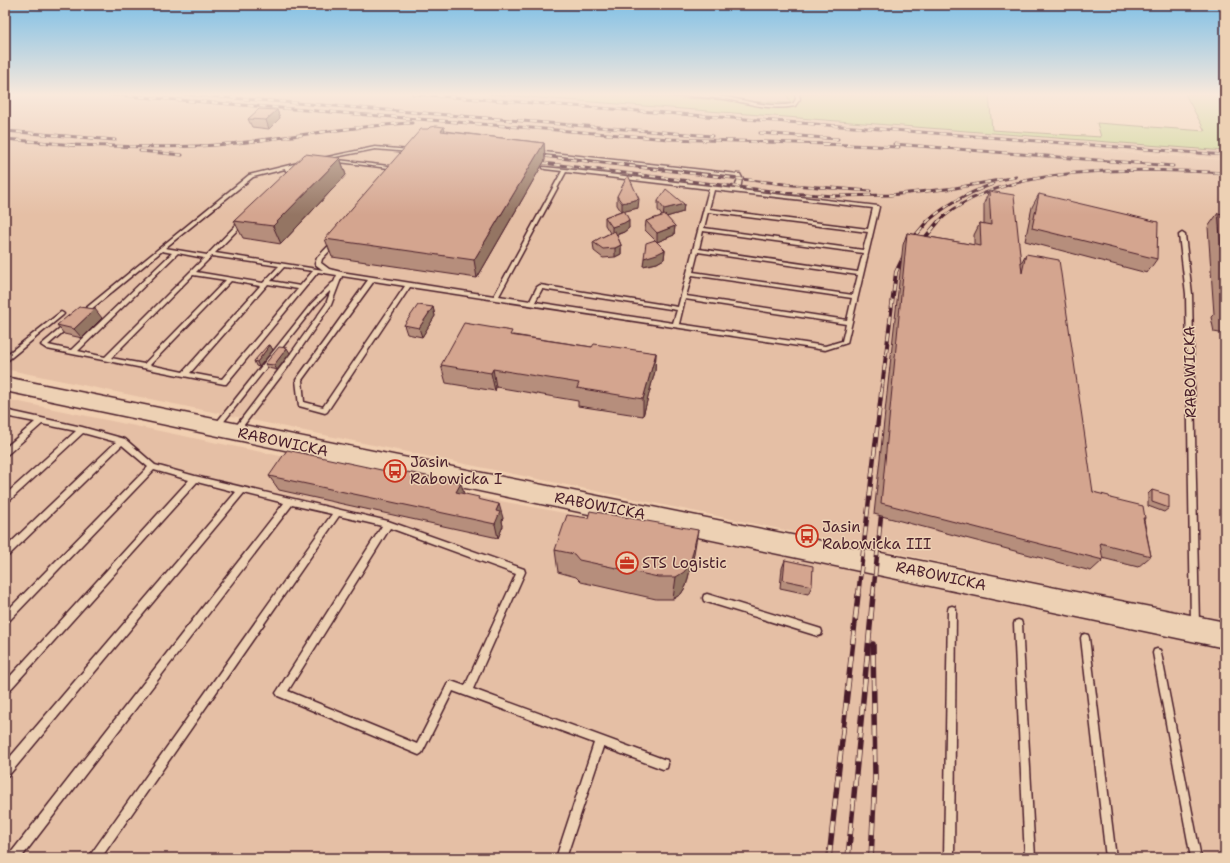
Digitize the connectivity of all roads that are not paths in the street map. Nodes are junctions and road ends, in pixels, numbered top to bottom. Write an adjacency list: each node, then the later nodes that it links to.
1 (532, 151): 14 (lane)
2 (408, 157): 3 (lane)
3 (320, 159): 4 (lane); 9 (lane)
4 (314, 160)
5 (307, 162): 7 (lane)
6 (404, 163): 9 (lane)
7 (287, 167): 12 (lane); 21 (lane)
8 (545, 168): 10 (lane)
9 (399, 169): 11 (lane)
10 (565, 170): 13 (lane); 38 (lane)
11 (394, 174)
12 (284, 180)
13 (712, 188): 14 (lane); 15 (lane)
14 (737, 191): 18 (lane)
15 (707, 210): 17 (lane); 18 (lane)
16 (246, 218): 25 (lane)
17 (702, 229): 22 (lane); 24 (lane)
18 (870, 231): 24 (lane)
19 (1182, 235): 70 (lane, RABOWICKA)
20 (339, 237): 30 (lane)
21 (161, 249): 23 (lane); 46 (lane)
22 (696, 250): 29 (lane); 31 (lane)
23 (176, 252): 25 (lane); 46 (lane)
24 (866, 252): 31 (lane)
25 (210, 256): 26 (lane); 28 (lane)
26 (282, 266): 27 (lane); 35 (lane)
27 (316, 271): 30 (lane); 37 (lane)
28 (193, 273): 32 (lane); 48 (lane)
29 (690, 273): 39 (lane); 40 (lane)
30 (340, 274): 33 (lane); 34 (lane)
31 (860, 274): 40 (lane)
32 (230, 279): 35 (lane); 49 (lane)
33 (372, 279): 36 (lane); 36 (lane)
34 (336, 283): 55 (lane); 55 (lane)
35 (266, 284): 37 (lane); 50 (lane)
36 (409, 284): 38 (lane)
37 (301, 288): 50 (lane)
38 (496, 297): 41 (lane)
39 (684, 297): 42 (lane); 44 (lane)
40 (855, 297): 44 (lane)
41 (532, 303): 42 (lane); 45 (lane)
42 (680, 309): 45 (lane)
43 (61, 314): 47 (lane)
44 (849, 322): 45 (lane)
45 (676, 324)
46 (73, 352): 48 (lane)
47 (5, 358)
48 (106, 359): 49 (lane)
49 (146, 366): 50 (lane)
50 (185, 374)
51 (5, 384): 55 (street, RABOWICKA)
52 (5, 413): 53 (lane)
53 (41, 421): 54 (lane); 57 (lane)
54 (82, 430): 56 (lane); 61 (lane)
55 (225, 430): 70 (street, RABOWICKA)
56 (122, 441): 58 (lane); 65 (lane)
57 (5, 452)
58 (153, 467): 59 (lane); 68 (lane)
59 (195, 479): 60 (lane); 75 (lane)
60 (242, 490): 62 (lane); 79 (lane)
61 (5, 500)
62 (290, 501): 63 (lane); 80 (lane)
63 (337, 512): 64 (lane); 81 (lane)
64 (388, 524): 76 (lane); 76 (lane)
65 (5, 553)
66 (707, 598): 71 (lane)
67 (952, 610): 83 (lane)
68 (5, 618)
69 (1018, 624): 84 (lane)
70 (1195, 629): 72 (street, RABOWICKA)
71 (818, 632)
72 (1225, 635)
73 (1085, 638): 85 (lane)
74 (1157, 653): 86 (lane)
75 (5, 689)
76 (467, 692): 77 (lane)
77 (600, 740): 78 (lane); 82 (lane)
78 (663, 764)
79 (5, 771)
80 (14, 858)
81 (95, 858)
82 (561, 858)
83 (949, 858)
84 (1030, 858)
85 (1111, 858)
86 (1196, 858)

